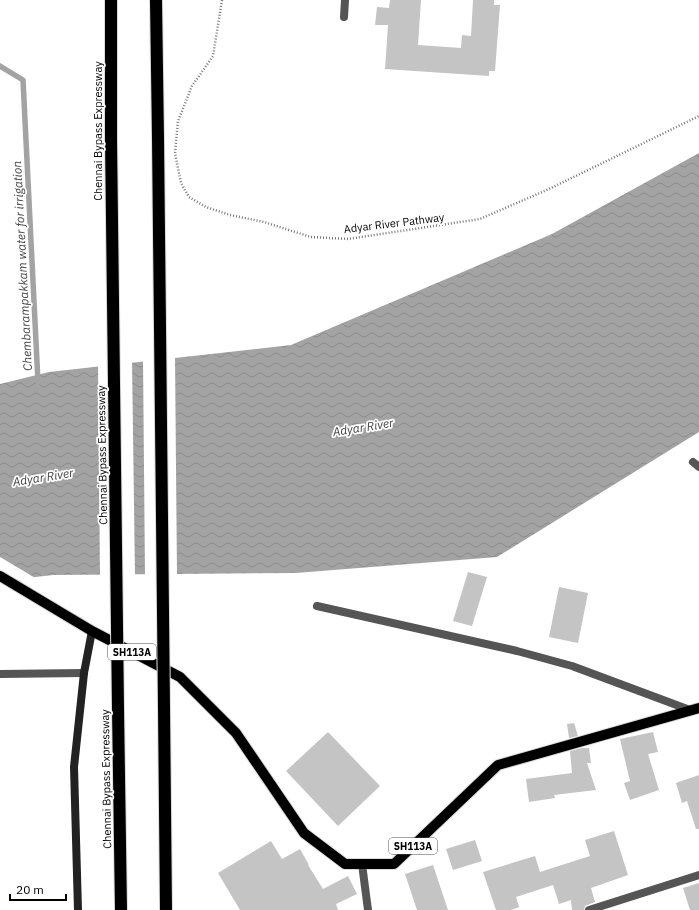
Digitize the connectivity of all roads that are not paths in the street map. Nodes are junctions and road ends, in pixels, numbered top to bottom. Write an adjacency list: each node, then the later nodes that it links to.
1 (111, 0): 14 (highway, Chennai Bypass Expressway, bridge)
2 (156, 0): 15 (highway, bridge)
3 (345, 0): 4 (street)
4 (344, 17)
5 (0, 576): 7 (main road, SH113A)
6 (317, 606): 10 (street)
7 (88, 629): 8 (street); 11 (main road, SH113A)
8 (84, 672): 9 (street); 13 (street)
9 (0, 674)
10 (697, 708): 11 (main road, SH113A)
11 (362, 864): 16 (street)
12 (699, 875): 17 (street)
13 (78, 910)
14 (121, 910)
15 (166, 910)
16 (368, 910)
17 (589, 910)

